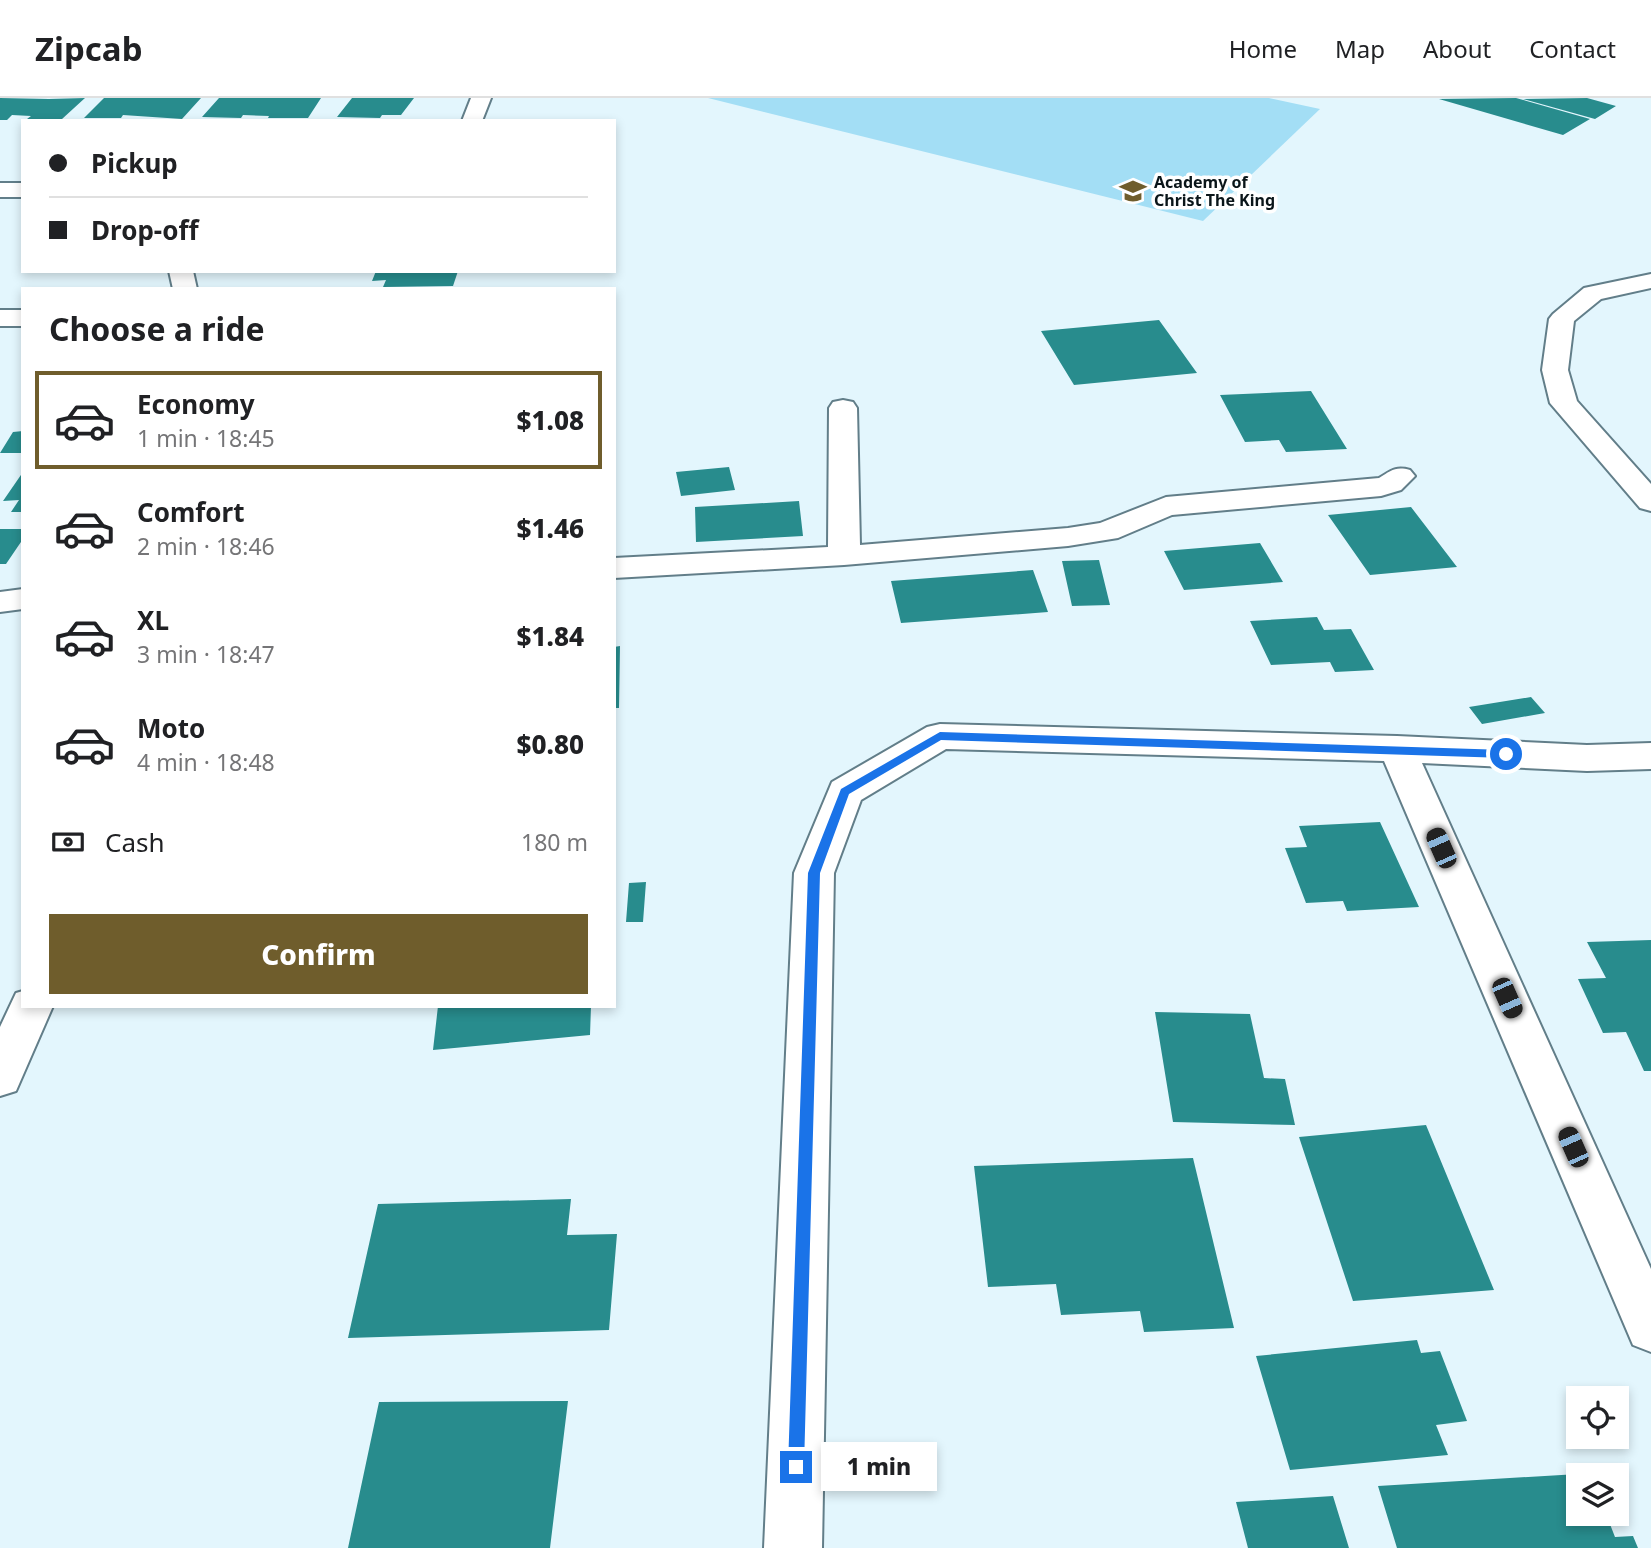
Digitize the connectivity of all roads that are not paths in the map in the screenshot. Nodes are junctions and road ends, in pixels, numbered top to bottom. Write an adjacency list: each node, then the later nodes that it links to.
1 (481, 98): 2 (street)
2 (473, 119)
3 (0, 190): 4 (street)
4 (21, 190)
5 (1651, 281): 10 (street)
6 (21, 317): 7 (street)
7 (0, 318)
8 (844, 408): 11 (street)
9 (1401, 476): 11 (street)
10 (1651, 502)
11 (844, 556): 12 (street)
12 (616, 568)
13 (21, 599): 14 (street)
14 (0, 602)
15 (1397, 749): 16 (street); 19 (street); 20 (street)
16 (1651, 755)
17 (31, 1008): 18 (street)
18 (0, 1077)
19 (1651, 1327)
20 (793, 1548)

